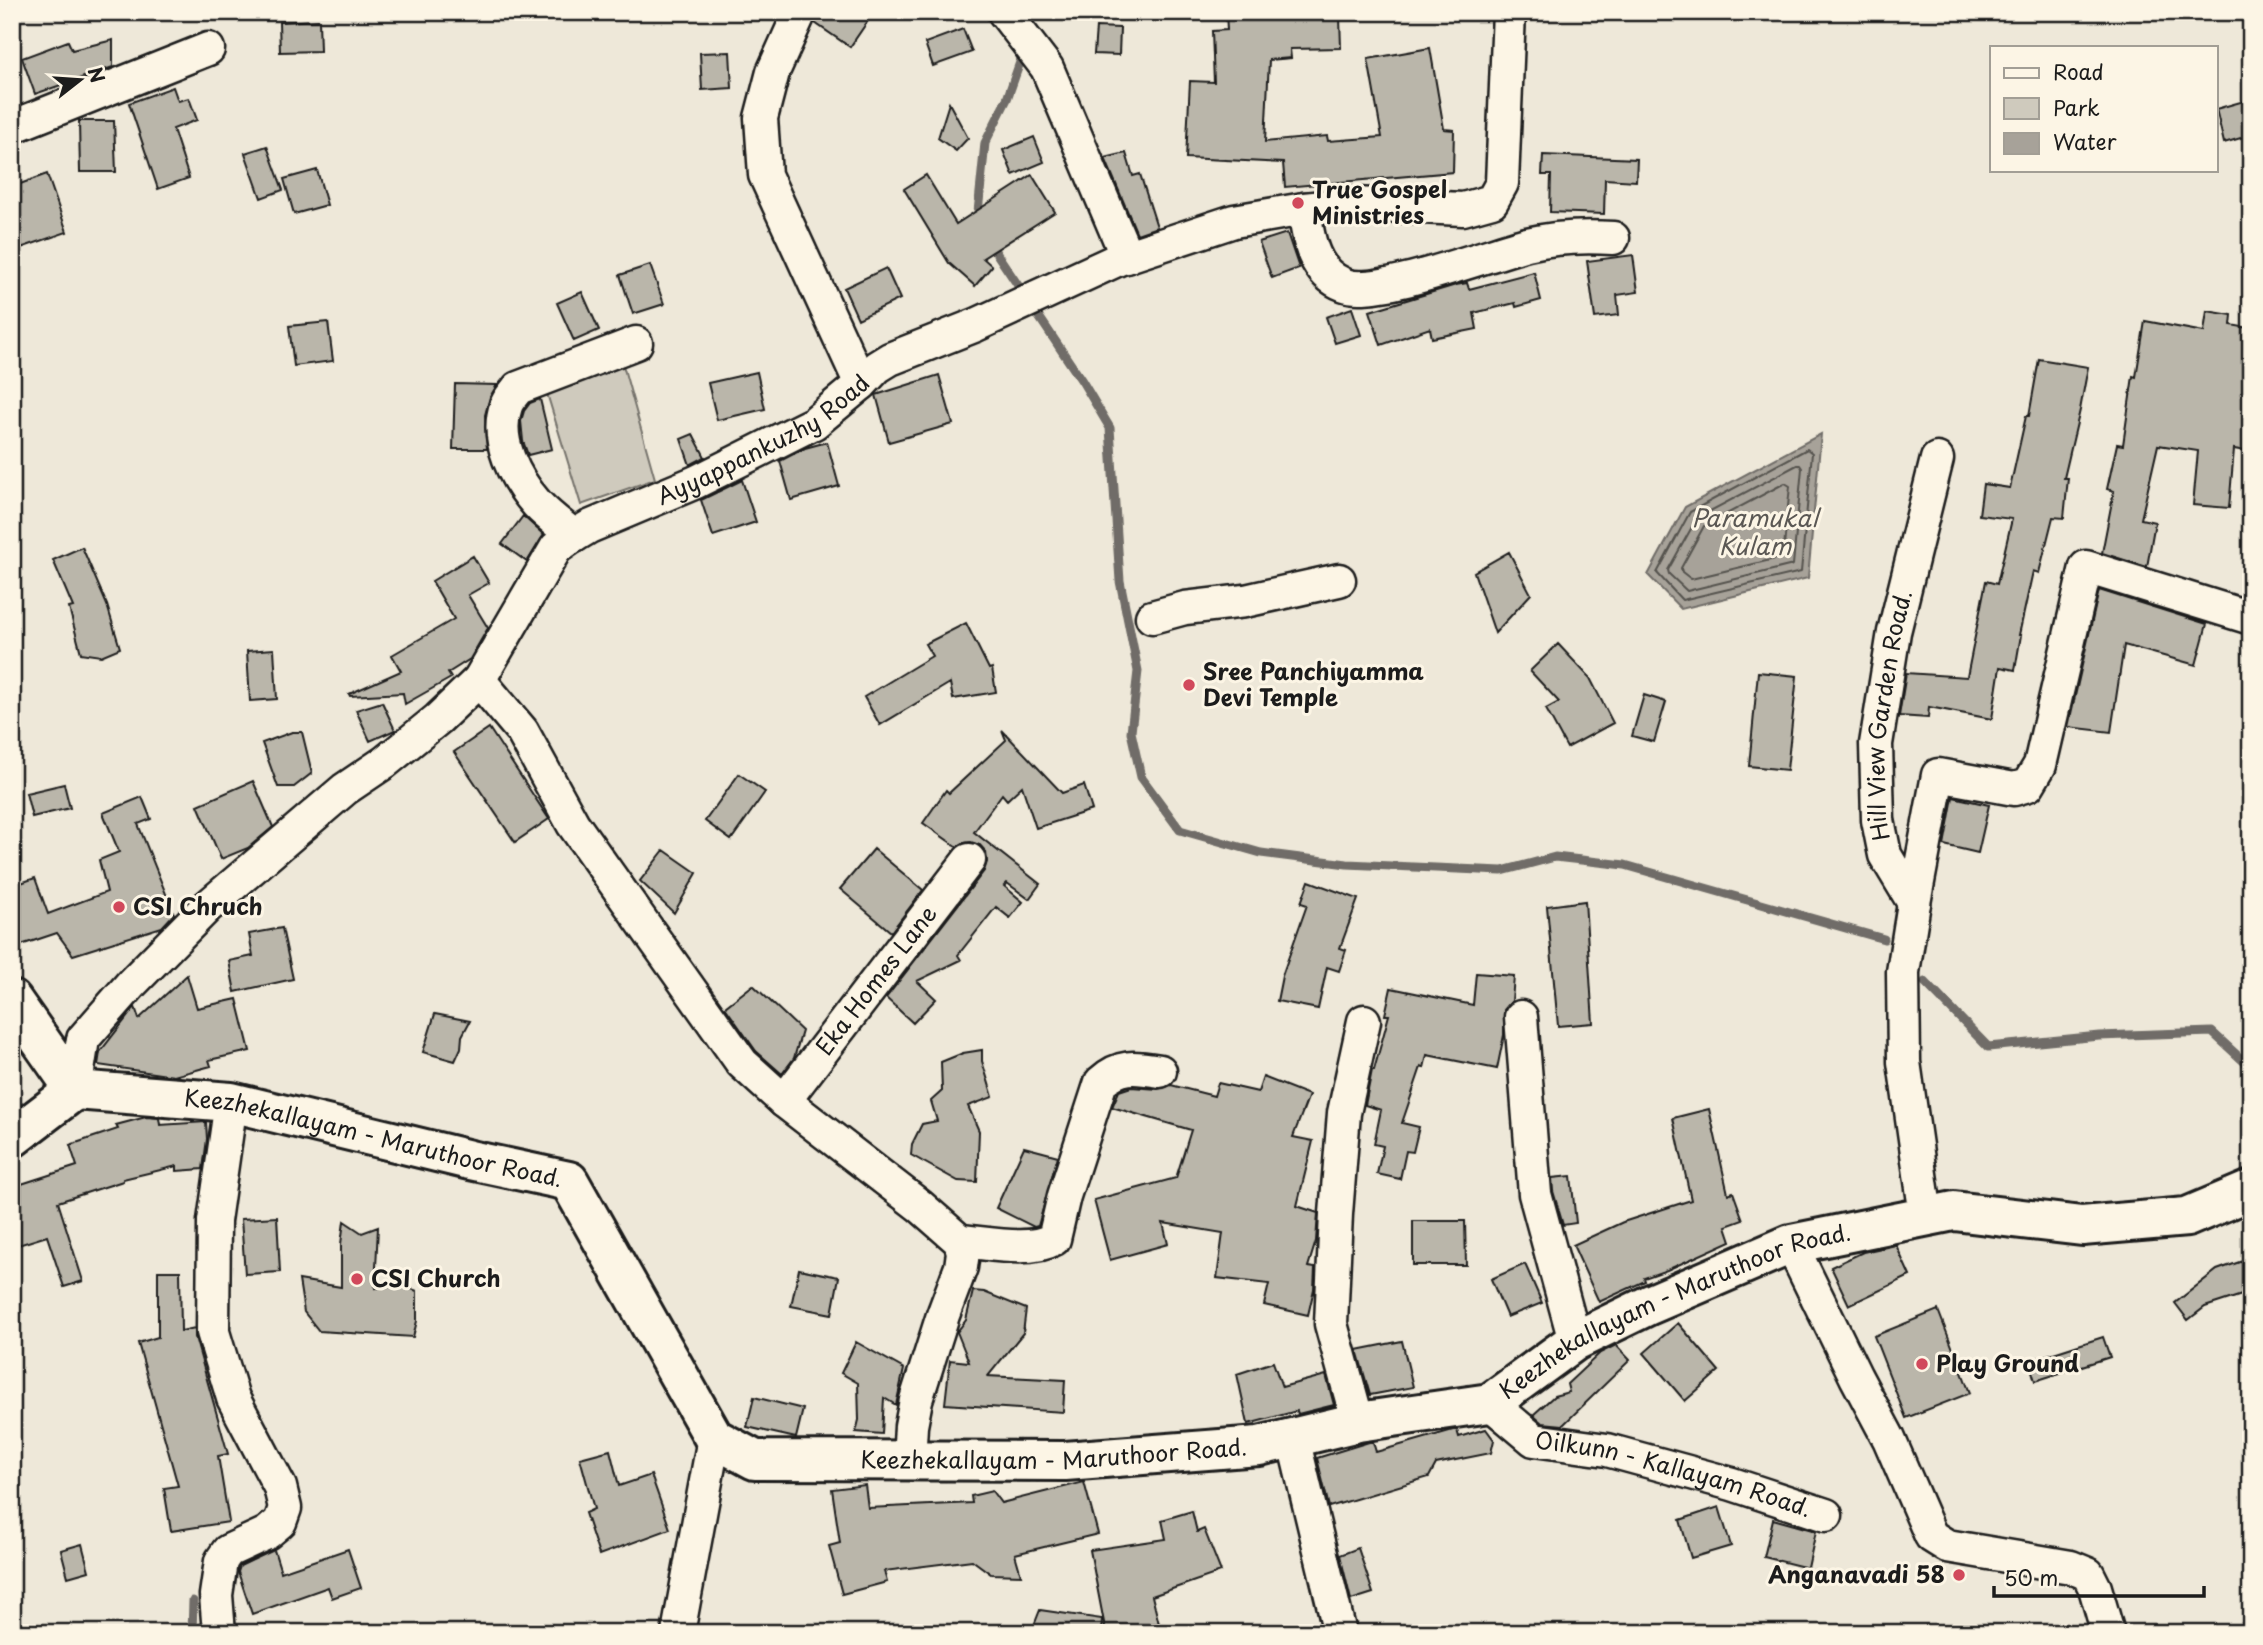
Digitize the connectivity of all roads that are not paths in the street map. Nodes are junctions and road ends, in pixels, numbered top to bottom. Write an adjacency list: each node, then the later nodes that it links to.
1 (800, 12): 10 (street)
2 (1004, 12): 8 (street)
3 (1509, 12): 6 (street, Ayyappankuzhy Road)
4 (208, 49): 5 (street)
5 (12, 127)
6 (1304, 209): 7 (street); 8 (street, Ayyappankuzhy Road)
7 (1612, 237)
8 (1127, 257): 10 (street, Ayyappankuzhy Road)
9 (636, 343): 12 (street)
10 (860, 384): 12 (street, Ayyappankuzhy Road)
11 (1937, 459): 18 (street, Hill View Garden Road.)
12 (574, 536): 16 (street, Ayyappankuzhy Road)
13 (1339, 580): 14 (street)
14 (1152, 617)
15 (2251, 618): 18 (street)
16 (479, 680): 23 (street, Ayyappankuzhy Road); 24 (street)
17 (969, 860): 24 (street, Eka Homes Lane)
18 (1914, 903): 28 (street)
19 (12, 1000): 23 (street)
20 (1521, 1017): 31 (street)
21 (1364, 1021): 33 (street)
22 (1160, 1072): 29 (street)
23 (75, 1090): 25 (street, Keezhekallayam - Maruthoor Road.); 26 (street)
24 (784, 1101): 29 (street)
25 (231, 1102): 34 (street, Keezhekallayam - Maruthoor Road.); 38 (street)
26 (12, 1138)
27 (2251, 1190): 28 (street, Keezhekallayam - Maruthoor Road.)
28 (1926, 1216): 30 (street, Keezhekallayam - Maruthoor Road.)
29 (960, 1241): 36 (street)
30 (1791, 1244): 31 (street, Keezhekallayam - Maruthoor Road.); 41 (street)
31 (1575, 1341): 32 (street, Keezhekallayam - Maruthoor Road.)
32 (1490, 1403): 33 (street, Keezhekallayam - Maruthoor Road.); 37 (street, Oilkunn - Kallayam Road.)
33 (1357, 1422): 35 (street, Keezhekallayam - Maruthoor Road.)
34 (715, 1438): 36 (street, Keezhekallayam - Maruthoor Road.); 39 (street)
35 (1293, 1438): 36 (street, Keezhekallayam - Maruthoor Road.); 40 (street)
36 (909, 1461)
37 (1826, 1515)
38 (219, 1633)
39 (678, 1633)
40 (1340, 1633)
41 (2108, 1633)

